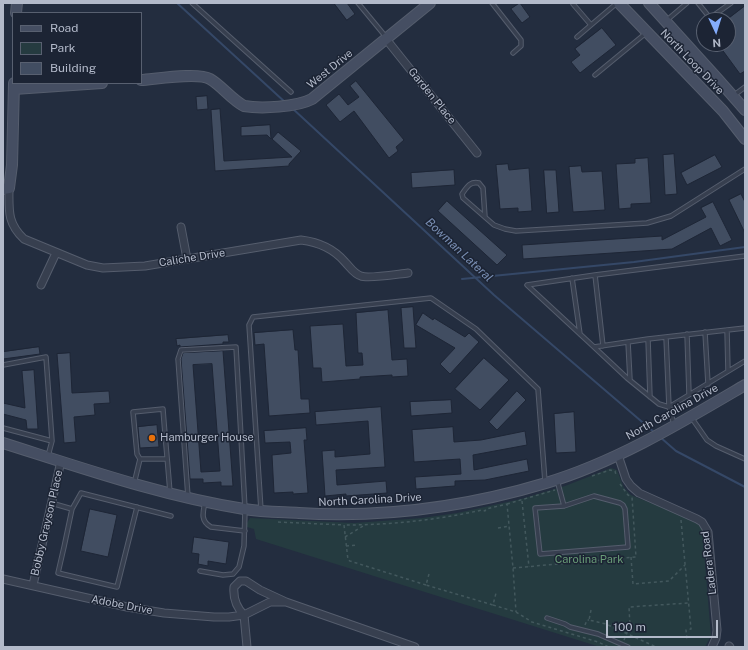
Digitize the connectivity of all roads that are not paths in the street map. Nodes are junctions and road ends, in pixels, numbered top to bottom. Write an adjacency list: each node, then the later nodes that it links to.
1 (192, 3): 22 (lane)
2 (358, 3): 15 (lane)
3 (430, 3): 15 (main road, West Drive)
4 (492, 3): 16 (lane)
5 (574, 3): 12 (lane)
6 (618, 3): 12 (lane); 13 (main road, North Loop Drive)
7 (649, 3): 11 (main road, North Loop Drive)
8 (687, 3): 11 (lane)
9 (698, 3): 10 (lane)
10 (731, 3)
11 (666, 21): 23 (main road, North Loop Drive)
12 (591, 26): 14 (lane)
13 (647, 33): 17 (lane); 25 (main road, North Loop Drive)
14 (577, 37)
15 (386, 39): 18 (main road, West Drive); 26 (street, Garden Place)
16 (513, 54)
17 (595, 75)
18 (142, 80)
19 (73, 84): 20 (main road)
20 (14, 86): 28 (main road)
21 (745, 87): 23 (lane)
22 (291, 92)
23 (733, 96): 24 (main road, North Loop Drive)
24 (745, 110)
25 (745, 139)
26 (477, 154)
27 (745, 169): 29 (lane)
28 (6, 189): 31 (street, Caliche Drive)
29 (485, 217): 29 (lane)
30 (181, 227): 33 (street)
31 (56, 253): 33 (street, Caliche Drive); 37 (street)
32 (745, 256): 35 (lane)
33 (187, 259): 34 (street, Caliche Drive)
34 (408, 273)
35 (596, 275): 36 (lane); 46 (lane)
36 (572, 278): 41 (lane); 41 (lane)
37 (41, 285)
38 (745, 328): 39 (lane)
39 (727, 330): 40 (lane); 50 (lane)
40 (705, 332): 42 (lane); 52 (lane)
41 (580, 334): 47 (lane)
42 (687, 334): 43 (lane); 54 (lane)
43 (666, 336): 44 (lane); 56 (lane)
44 (648, 339): 45 (lane); 55 (lane)
45 (628, 342): 46 (lane); 51 (lane)
46 (603, 346): 47 (lane)
47 (594, 347): 51 (lane)
48 (745, 361): 50 (lane)
49 (3, 365): 60 (lane)
50 (728, 371): 52 (lane)
51 (630, 380): 55 (lane)
52 (708, 384): 54 (lane)
53 (745, 385): 57 (main road, North Carolina Drive)
54 (689, 394): 56 (lane)
55 (650, 396): 56 (lane)
56 (668, 406): 59 (lane)
57 (691, 416): 59 (main road, North Carolina Drive); 66 (lane)
58 (3, 428): 60 (lane)
59 (671, 428): 62 (main road, North Carolina Drive)
60 (52, 441): 63 (lane)
61 (3, 443): 63 (main road, North Carolina Drive)
62 (618, 455): 68 (main road, North Carolina Drive); 91 (street, Ladera Road)
63 (48, 457): 67 (main road, North Carolina Drive)
64 (140, 459): 65 (lane); 65 (lane); 70 (lane)
65 (167, 459): 71 (lane)
66 (745, 459)
67 (60, 461): 70 (main road, North Carolina Drive); 74 (street, Bobby Grayson Place)
68 (557, 479): 69 (main road, North Carolina Drive); 75 (lane)
69 (545, 483): 79 (main road, North Carolina Drive); 79 (lane)
70 (134, 484): 71 (main road, North Carolina Drive)
71 (170, 494): 72 (main road, North Carolina Drive)
72 (188, 498): 73 (main road, North Carolina Drive); 78 (lane)
73 (205, 502): 78 (main road, North Carolina Drive); 81 (lane)
74 (51, 504): 77 (lane); 84 (street, Bobby Grayson Place)
75 (564, 506): 75 (lane)
76 (137, 507): 77 (lane); 77 (lane); 80 (lane)
77 (72, 509)
78 (245, 509): 79 (main road, North Carolina Drive); 81 (lane)
79 (261, 511)
80 (171, 516)
81 (245, 531): 82 (lane)
82 (200, 571)
83 (3, 579): 84 (street, Adobe Drive)
84 (33, 585): 86 (street, Adobe Drive)
85 (286, 602): 86 (street, Adobe Drive); 86 (street, Adobe Drive); 89 (street, Adobe Drive)
86 (244, 615): 88 (street)
87 (547, 618): 90 (lane)
88 (247, 647)
89 (415, 647)
90 (628, 647)
91 (712, 647)

